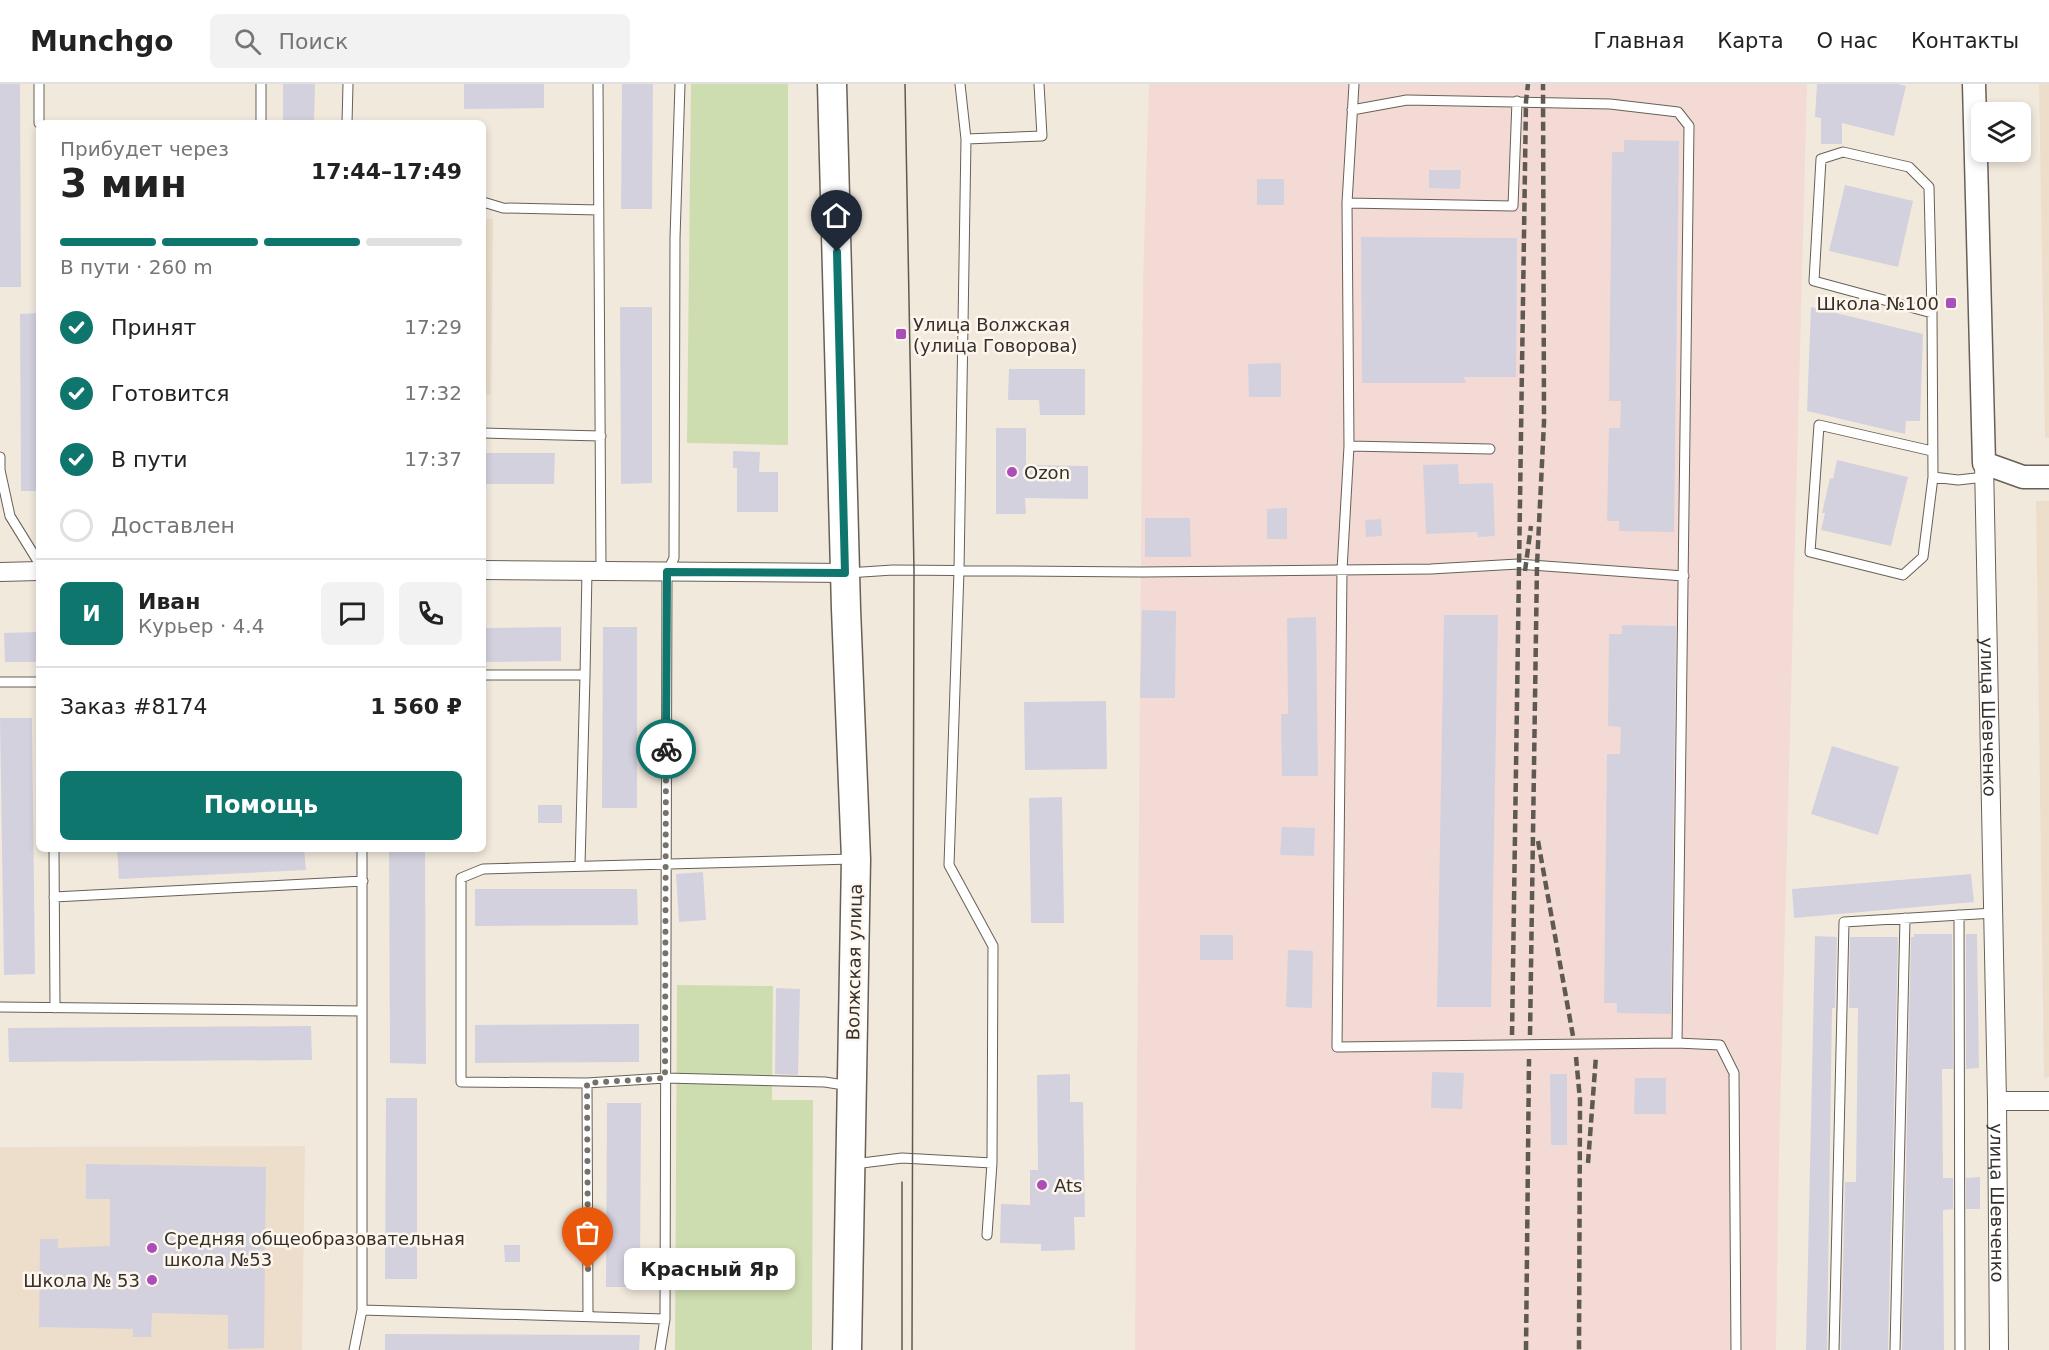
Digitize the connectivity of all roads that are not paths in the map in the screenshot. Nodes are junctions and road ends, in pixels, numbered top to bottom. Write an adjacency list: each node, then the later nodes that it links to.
1 (39, 84): 13 (lane)
2 (261, 84): 14 (lane)
3 (348, 84): 15 (lane)
4 (598, 84): 19 (lane)
5 (680, 84): 37 (lane)
6 (832, 84): 38 (main road, Волжская улица)
7 (960, 84): 16 (lane)
8 (1038, 84): 16 (lane)
9 (1354, 84): 12 (lane)
10 (1974, 84): 27 (street, улица Шевченко)
11 (1517, 101): 12 (lane); 18 (lane); 39 (lane)
12 (1352, 110): 18 (lane)
13 (39, 120)
14 (261, 120)
15 (347, 120)
16 (966, 139): 35 (lane)
17 (486, 203): 19 (lane)
18 (1347, 203): 23 (lane)
19 (599, 210): 22 (lane)
20 (1932, 313): 20 (lane); 25 (lane)
21 (486, 433): 22 (lane)
22 (601, 436): 34 (lane)
23 (1349, 446): 24 (lane); 32 (lane)
24 (1490, 449)
25 (1932, 451): 28 (lane); 28 (lane)
26 (0, 457): 30 (lane)
27 (1984, 470): 28 (lane); 29 (street); 51 (street, улица Шевченко)
28 (1933, 477)
29 (2049, 477)
30 (36, 558)
31 (486, 570): 34 (street)
32 (1342, 570): 35 (lane); 39 (lane); 57 (lane)
33 (36, 571): 36 (street)
34 (594, 571): 37 (street); 41 (lane)
35 (959, 571): 38 (lane); 63 (lane)
36 (0, 572)
37 (667, 572): 38 (street); 47 (lane)
38 (845, 573): 46 (main road, Волжская улица)
39 (1684, 576): 57 (lane)
40 (486, 675): 41 (lane)
41 (585, 675): 48 (lane)
42 (0, 682): 43 (lane)
43 (36, 682)
44 (54, 852): 50 (lane)
45 (362, 852): 49 (lane)
46 (856, 859): 47 (lane); 60 (main road, Волжская улица)
47 (665, 863): 48 (lane); 58 (lane)
48 (580, 865): 59 (lane)
49 (363, 881): 50 (lane); 56 (lane)
50 (54, 897): 55 (lane)
51 (1994, 913): 52 (lane); 61 (street, улица Шевченко)
52 (1959, 915): 53 (lane); 75 (lane)
53 (1905, 918): 73 (lane); 74 (lane)
54 (0, 1007): 55 (lane)
55 (55, 1008): 56 (lane)
56 (362, 1011): 66 (lane)
57 (1677, 1043): 72 (lane)
58 (665, 1078): 59 (lane); 60 (lane); 68 (lane)
59 (587, 1083): 67 (lane)
60 (852, 1087): 64 (main road, Волжская улица)
61 (1997, 1101): 62 (street); 76 (street, улица Шевченко)
62 (2049, 1101)
63 (992, 1163): 64 (lane); 65 (lane)
64 (852, 1164): 71 (main road, Волжская улица)
65 (987, 1234)
66 (362, 1310): 67 (lane); 69 (lane)
67 (588, 1316): 68 (lane)
68 (665, 1320): 70 (lane)
69 (354, 1350)
70 (660, 1350)
71 (847, 1350)
72 (1736, 1350)
73 (1834, 1350)
74 (1895, 1350)
75 (1960, 1350)
76 (1999, 1350)

